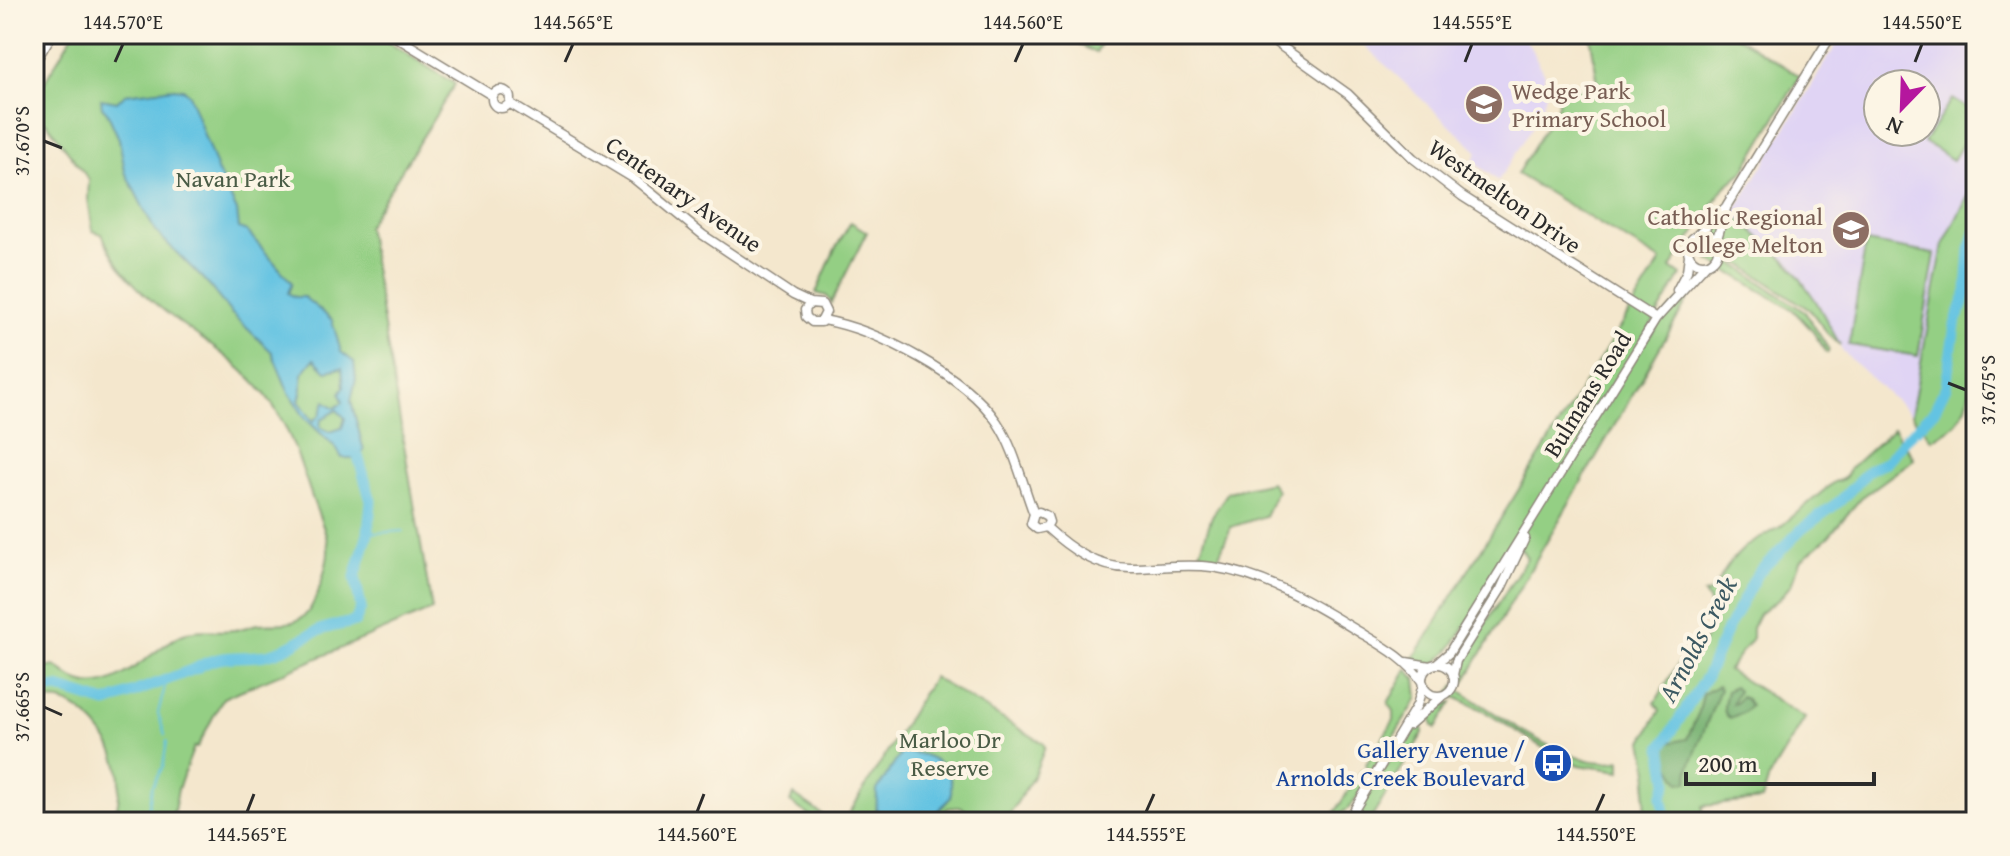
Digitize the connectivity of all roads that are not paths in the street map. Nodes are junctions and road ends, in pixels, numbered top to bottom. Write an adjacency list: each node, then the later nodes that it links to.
1 (52, 34): 5 (street)
2 (391, 34): 12 (street, Centenary Avenue)
3 (1264, 34): 14 (street, Westmelton Drive)
4 (1832, 34): 6 (street)
5 (34, 64)
6 (1727, 205): 7 (street); 8 (street)
7 (1697, 235): 8 (street); 9 (street)
8 (1716, 242): 10 (street)
9 (1689, 255): 10 (street); 11 (street, Bulmans Road)
10 (1706, 264): 11 (street, Bulmans Road)
11 (1670, 301): 14 (street, Bulmans Road)
12 (808, 306): 13 (street); 13 (street)
13 (825, 316): 16 (street)
14 (1656, 319): 15 (street, Bulmans Road)
15 (1539, 509): 17 (street, Bulmans Road); 18 (street, Bulmans Road)
16 (1406, 662): 17 (street); 19 (street)
17 (1433, 665): 18 (street); 19 (street)
18 (1453, 675): 20 (street)
19 (1423, 684): 20 (street); 21 (street)
20 (1441, 697): 21 (street)
21 (1400, 734): 22 (street)
22 (1347, 822)

